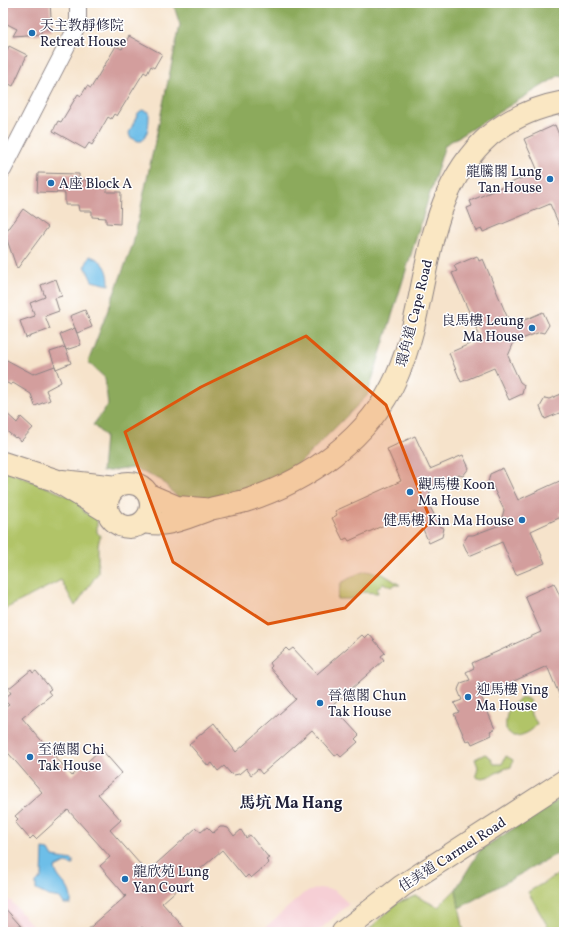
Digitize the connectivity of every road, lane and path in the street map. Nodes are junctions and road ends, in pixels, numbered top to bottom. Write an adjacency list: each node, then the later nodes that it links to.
1 (78, 3): 3 (street)
2 (564, 102): 8 (street, 環角道 Cape Road)
3 (3, 170)
4 (3, 463): 5 (street, 環角道 Cape Road)
5 (55, 480): 6 (street, 環角道 Cape Road); 9 (street, 環角道 Cape Road)
6 (117, 487): 7 (street, 環角道 Cape Road); 9 (street)
7 (149, 495): 8 (street, 環角道 Cape Road); 10 (street)
8 (210, 509): 10 (street, 環角道 Cape Road)
9 (108, 512): 10 (street, 環角道 Cape Road)
10 (143, 522)
11 (564, 781): 12 (street, 佳美道 Carmel Road)
12 (343, 932)

